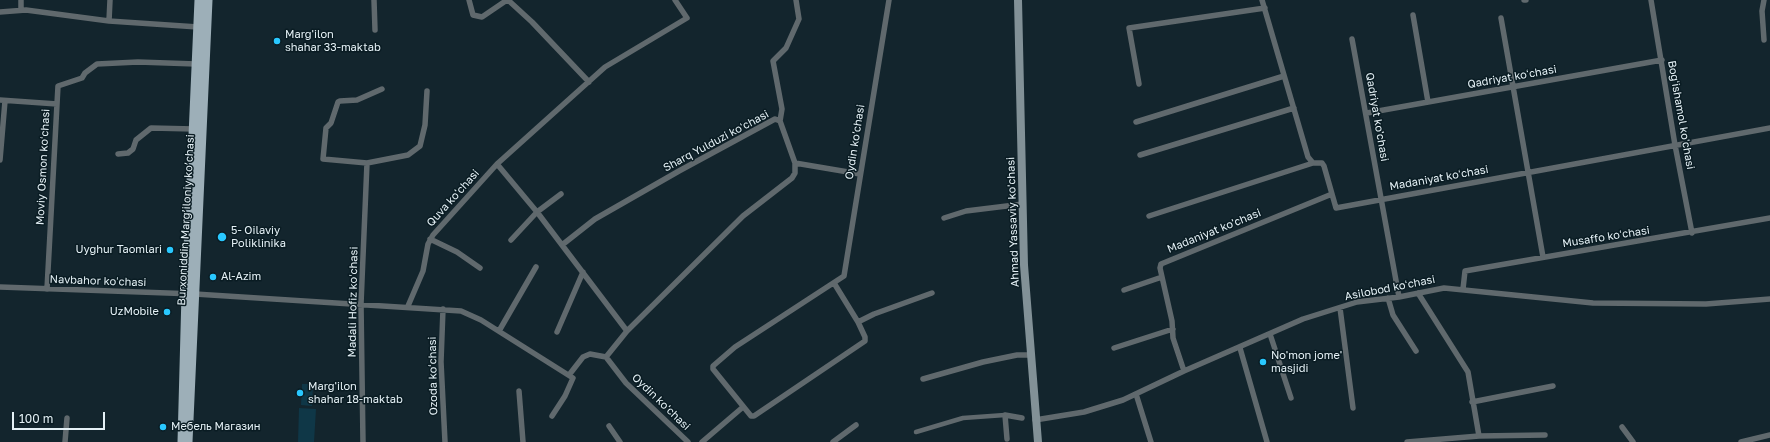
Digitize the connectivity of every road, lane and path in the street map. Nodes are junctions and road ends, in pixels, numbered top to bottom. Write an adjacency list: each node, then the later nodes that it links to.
1 (22, 0): 16 (street)
2 (110, 0): 20 (street)
3 (199, 0): 21 (main road, Burxoniddin Marg’iloniy ko’chasi)
4 (208, 0): 76 (main road, Burxoniddin Marg’iloniy ko’chasi)
5 (374, 0): 22 (street)
6 (468, 0): 7 (street)
7 (508, 0): 28 (street)
8 (675, 0): 28 (street, Quva ko'chasi)
9 (796, 0): 38 (street)
10 (889, 0): 51 (street, Oydin ko'chasi)
11 (1018, 0): 55 (main road, Ahmad Yassaviy ko'chasi)
12 (1262, 0): 15 (street, Madaniyat koʻchasi)
13 (1651, 0): 25 (street, Bogʻishamol koʻchasi)
14 (1764, 0): 24 (street)
15 (1265, 8): 27 (street, Madaniyat koʻchasi); 29 (street)
16 (21, 10): 17 (street); 20 (street)
17 (0, 12)
18 (1413, 15): 34 (street)
19 (1501, 18): 30 (street)
20 (109, 21): 21 (street)
21 (198, 27): 26 (main road, Burxoniddin Marg’iloniy ko’chasi)
22 (375, 30)
23 (1352, 39): 37 (street, Qadriyat ko'chasi)
24 (1764, 40)
25 (1662, 60): 30 (street, Qadriyat koʻchasi); 42 (street, Bogʻishamol koʻchasi)
26 (196, 64): 35 (street); 41 (main road, Burxoniddin Marg’iloniy ko’chasi)
27 (1284, 76): 36 (street, Madaniyat koʻchasi); 39 (street)
28 (589, 82): 49 (street, Quva ko'chasi)
29 (1139, 84)
30 (1513, 87): 34 (street, Qadriyat koʻchasi); 50 (street)
31 (382, 89): 46 (street)
32 (427, 91): 46 (street)
33 (3, 101): 35 (street, Moviy Osmon koʻchasi); 45 (street)
34 (1428, 102): 37 (street, Qadriyat koʻchasi)
35 (57, 104): 71 (street, Moviy Osmon koʻchasi)
36 (1294, 108): 44 (street); 48 (street, Madaniyat koʻchasi)
37 (1367, 113): 54 (street, Qadriyat ko'chasi)
38 (780, 121): 47 (street, Sharq Yulduzi koʻchasi); 63 (street, Sharq Yulduzi koʻchasi)
39 (1136, 122)
40 (1770, 128): 42 (street, Madaniyat koʻchasi)
41 (194, 129): 43 (street); 76 (main road, Burxoniddin Marg’iloniy ko’chasi)
42 (1675, 145): 50 (street, Madaniyat koʻchasi); 60 (street, Bogʻishamol koʻchasi)
43 (118, 154)
44 (1140, 155)
45 (0, 160)
46 (367, 163): 80 (street, Madali Hofiz koʻchasi)
47 (795, 163): 51 (street); 86 (street)
48 (1313, 163): 53 (street, Madaniyat koʻchasi); 57 (street)
49 (497, 164): 56 (street); 61 (street, Quva ko'chasi)
50 (1528, 172): 54 (street, Madaniyat koʻchasi); 64 (street)
51 (860, 174): 69 (street, Oydin ko'chasi)
52 (561, 194): 56 (street)
53 (1332, 194): 54 (street, Madaniyat koʻchasi); 68 (street, Madaniyat ko'chasi)
54 (1382, 199): 77 (street, Qadriyat ko'chasi)
55 (1023, 204): 58 (street); 93 (main road, Ahmad Yassaviy ko'chasi)
56 (537, 212): 62 (street); 63 (street)
57 (1149, 216)
58 (944, 218)
59 (1770, 218): 60 (street, Musaffo koʻchasi)
60 (1692, 232): 64 (street, Musaffo koʻchasi)
61 (430, 239): 66 (street); 81 (street, Quva ko'chasi)
62 (511, 240)
63 (562, 245): 67 (street)
64 (1543, 257): 72 (street, Musaffo koʻchasi)
65 (536, 266): 87 (street)
66 (480, 268)
67 (583, 272): 86 (street); 88 (street)
68 (1162, 277): 73 (street); 85 (street)
69 (834, 283): 84 (street, Oydin ko'chasi); 103 (street, Oydin ko'chasi)
70 (0, 287): 71 (street, Navbahor koʻchasi)
71 (47, 289): 76 (street, Navbahor koʻchasi)
72 (1463, 289): 75 (street, Asilobod koʻchasi); 79 (street, Asilobod koʻchasi)
73 (1124, 290)
74 (932, 293): 84 (street)
75 (1418, 293): 77 (street, Asilobod koʻchasi); 102 (street)
76 (190, 294): 80 (street, Navbahor koʻchasi); 119 (main road, Burxoniddin Marg’iloniy ko’chasi); 120 (main road, Burxoniddin Marg’iloniy ko’chasi)
77 (1399, 297): 78 (street, Asilobod koʻchasi)
78 (1388, 298): 82 (street, Asilobod koʻchasi); 92 (street)
79 (1770, 299)
80 (361, 304): 81 (street, Navbahor koʻchasi); 121 (street, Madali Hofiz koʻchasi)
81 (408, 306): 83 (street)
82 (1340, 308): 89 (street, Asilobod koʻchasi); 104 (street)
83 (443, 309): 87 (street); 122 (street, Ozoda koʻchasi)
84 (858, 322): 103 (street, Oydin ko'chasi)
85 (1173, 328): 90 (street); 95 (street)
86 (627, 331): 94 (street)
87 (499, 332): 96 (street)
88 (557, 332)
89 (1270, 334): 91 (street, Asilobod koʻchasi); 101 (street)
90 (1114, 348)
91 (1240, 348): 95 (street, Asilobod koʻchasi); 130 (street)
92 (1416, 351)
93 (1031, 355): 97 (street); 109 (main road, Ahmad Yassaviy ko'chasi)
94 (606, 357): 96 (street); 125 (street, Oydin ko'chasi)
95 (1184, 371): 100 (street, Asilobod koʻchasi)
96 (569, 375): 106 (street)
97 (923, 379)
98 (1553, 386): 102 (street)
99 (519, 391): 123 (street)
100 (1136, 394): 109 (street, Asilobod koʻchasi); 129 (street)
101 (1291, 398)
102 (1472, 402): 116 (street)
103 (743, 406): 126 (street)
104 (1353, 408)
105 (1005, 415): 108 (street); 113 (street); 117 (street)
106 (552, 416)
107 (67, 418): 118 (street)
108 (1022, 418)
109 (1035, 420): 128 (main road, Ahmad Yassaviy ko'chasi)
110 (856, 425): 127 (street)
111 (609, 426): 124 (street)
112 (1622, 427): 132 (street)
113 (916, 432)
114 (1545, 435): 116 (street)
115 (1770, 435): 133 (street)
116 (1478, 436): 131 (street)
117 (1007, 439)
118 (65, 442)
119 (182, 442)
120 (188, 442)
121 (364, 442)
122 (445, 442)
123 (524, 442)
124 (620, 442)
125 (688, 442)
126 (702, 442)
127 (833, 442)
128 (1038, 442)
129 (1151, 442)
130 (1267, 442)
131 (1406, 442)
132 (1633, 442)
133 (1741, 442)

